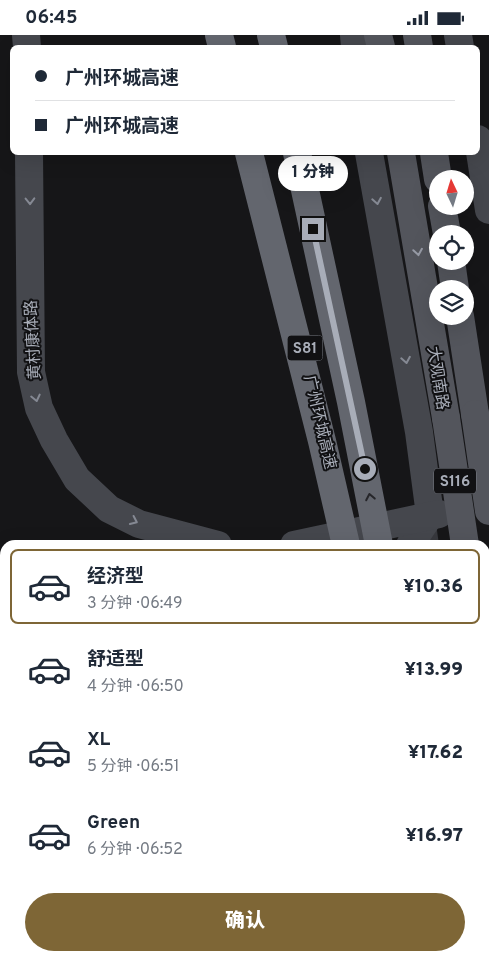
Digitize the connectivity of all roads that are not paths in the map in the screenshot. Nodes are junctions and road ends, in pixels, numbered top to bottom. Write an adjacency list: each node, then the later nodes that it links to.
1 (480, 152): 11 (street)
2 (29, 155): 17 (street, 黄村康体路, one-way to 17)
3 (250, 155): 19 (highway, bridge)
4 (258, 155): 20 (highway, 广州环城高速 / S81, bridge)
5 (297, 155): 13 (highway, 广州环城高速 / S81, bridge)
6 (304, 155): 13 (highway, bridge)
7 (369, 155): 16 (street, one-way to 16)
8 (401, 155): 24 (main road, 大观南路 / S116, one-way to 24, bridge)
9 (434, 155): 10 (main road)
10 (437, 170)
11 (489, 210)
12 (461, 325): 15 (main road, 大观南路 / S116, bridge)
13 (351, 402): 21 (highway, 广州环城高速 / S81, one-way to 13, bridge)
14 (489, 501): 16 (street)
15 (489, 511)
16 (430, 515): 18 (street); 22 (street); 23 (lane)
17 (199, 540)
18 (317, 540)
19 (346, 540)
20 (346, 540)
21 (378, 540)
22 (413, 540)
23 (433, 540)
24 (464, 540)

